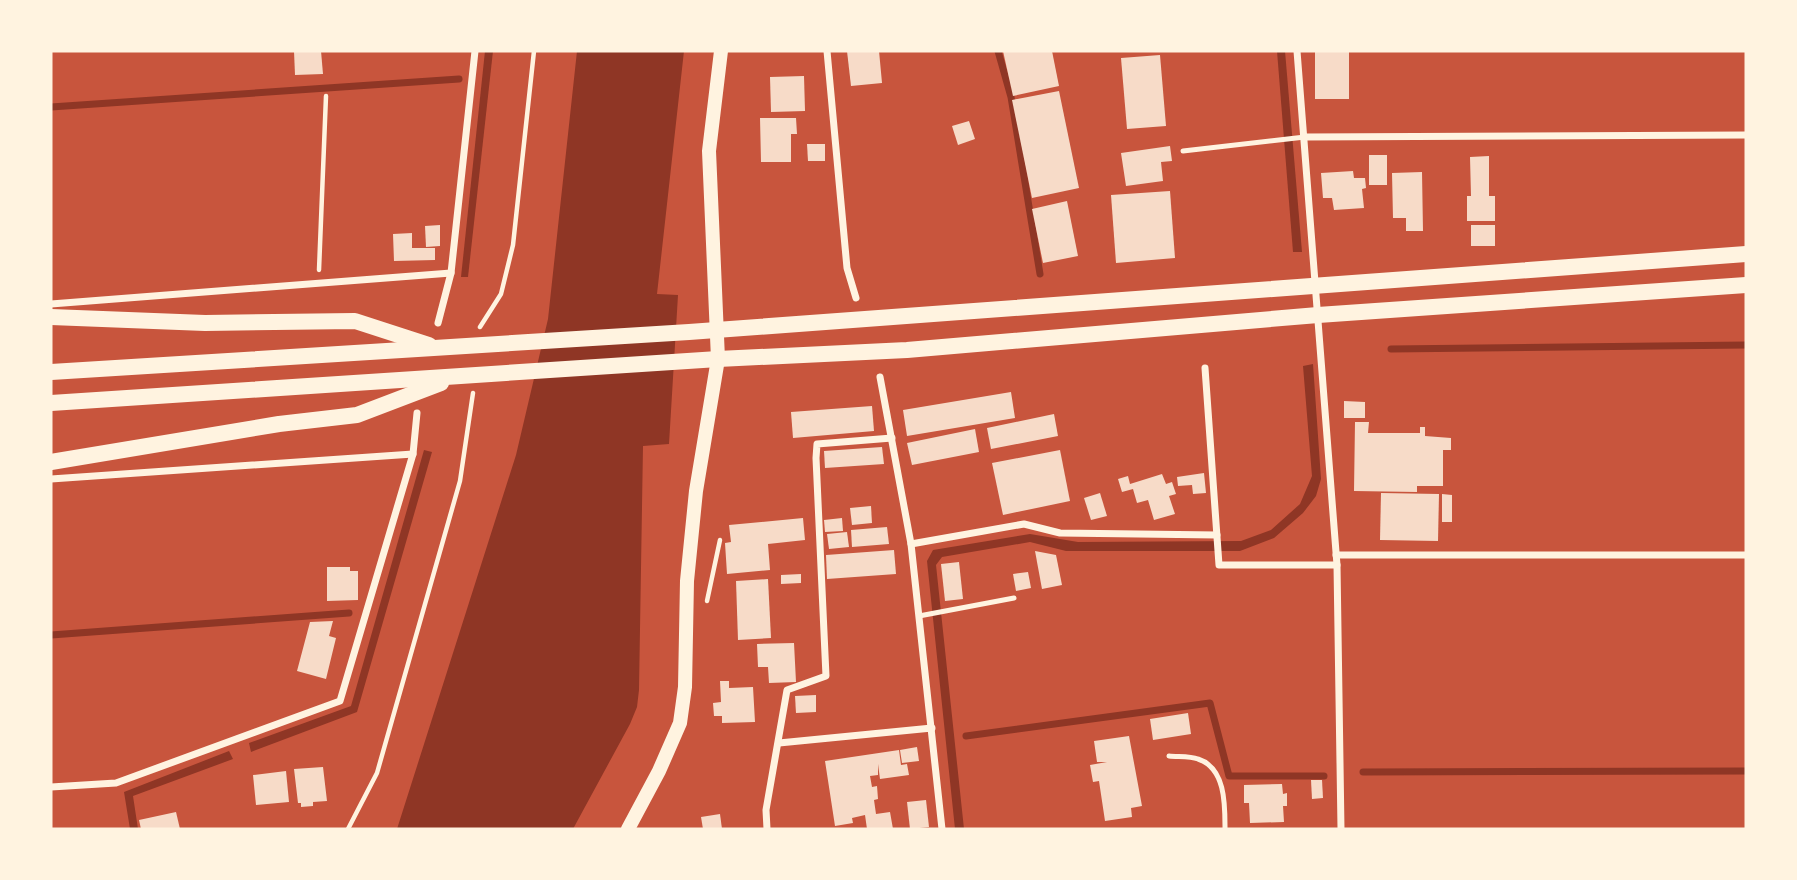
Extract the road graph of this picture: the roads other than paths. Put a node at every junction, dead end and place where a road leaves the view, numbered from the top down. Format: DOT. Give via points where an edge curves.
graph roads {
  1 [pos="475,51"];
  2 [pos="721,51"];
  3 [pos="827,51"];
  4 [pos="1297,51"];
  5 [pos="1746,135"];
  6 [pos="1300,137"];
  7 [pos="1183,151"];
  8 [pos="1746,254"];
  9 [pos="451,273"];
  10 [pos="1316,285"];
  11 [pos="1746,285"];
  12 [pos="856,298"];
  13 [pos="51,304"];
  14 [pos="1318,315"];
  15 [pos="51,317"];
  16 [pos="438,323"];
  17 [pos="718,330"];
  18 [pos="440,348"];
  19 [pos="718,359"];
  20 [pos="1205,368"];
  21 [pos="51,372"];
  22 [pos="456,377"];
  23 [pos="880,377"];
  24 [pos="51,403"];
  25 [pos="417,413"];
  26 [pos="892,438"];
  27 [pos="413,454"];
  28 [pos="51,462"];
  29 [pos="51,479"];
  30 [pos="1217,537"];
  31 [pos="911,544"];
  32 [pos="1336,555"];
  33 [pos="1746,555"];
  34 [pos="1337,565"];
  35 [pos="1014,598"];
  36 [pos="919,616"];
  37 [pos="932,727"];
  38 [pos="779,743"];
  39 [pos="1170,755"];
  40 [pos="51,787"];
  41 [pos="628,829"];
  42 [pos="766,829"];
  43 [pos="942,829"];
  44 [pos="1225,829"];
  45 [pos="1341,829"];
  1 -- 9 [label="street"];
  2 -- 17 [label="main road" via="709,151"];
  3 -- 12 [label="street" via="847,268"];
  4 -- 6 [label="street"];
  5 -- 6 [label="street"];
  6 -- 7 [label="lane"];
  6 -- 10 [label="street"];
  8 -- 10 [label="main road"];
  9 -- 13 [label="street"];
  9 -- 16 [label="street"];
  10 -- 14 [label="street"];
  10 -- 17 [label="main road"];
  11 -- 14 [label="main road"];
  14 -- 19 [label="main road" via="907,350"];
  14 -- 32 [label="street"];
  15 -- 18 [label="main road" via="205,323 355,321"];
  17 -- 18 [label="main road"];
  17 -- 19 [label="main road"];
  18 -- 21 [label="main road"];
  19 -- 22 [label="main road"];
  19 -- 41 [label="main road" via="696,491 680,723"];
  20 -- 30 [label="street"];
  22 -- 24 [label="main road"];
  22 -- 28 [label="main road" via="357,415"];
  23 -- 26 [label="street"];
  25 -- 27 [label="street"];
  26 -- 31 [label="street"];
  26 -- 38 [label="street" via="817,444 826,676 787,690"];
  27 -- 29 [label="street"];
  27 -- 40 [label="street" via="340,701 116,783"];
  30 -- 31 [label="street" via="1060,533 1024,524"];
  30 -- 34 [label="street" via="1219,565"];
  31 -- 36 [label="street"];
  32 -- 33 [label="street"];
  32 -- 34 [label="street"];
  34 -- 45 [label="street"];
  35 -- 36 [label="lane"];
  36 -- 37 [label="street"];
  37 -- 38 [label="street"];
  37 -- 43 [label="street"];
  38 -- 42 [label="street"];
  39 -- 44 [label="lane" via="1198,759 1210,766 1224,795"];
}
